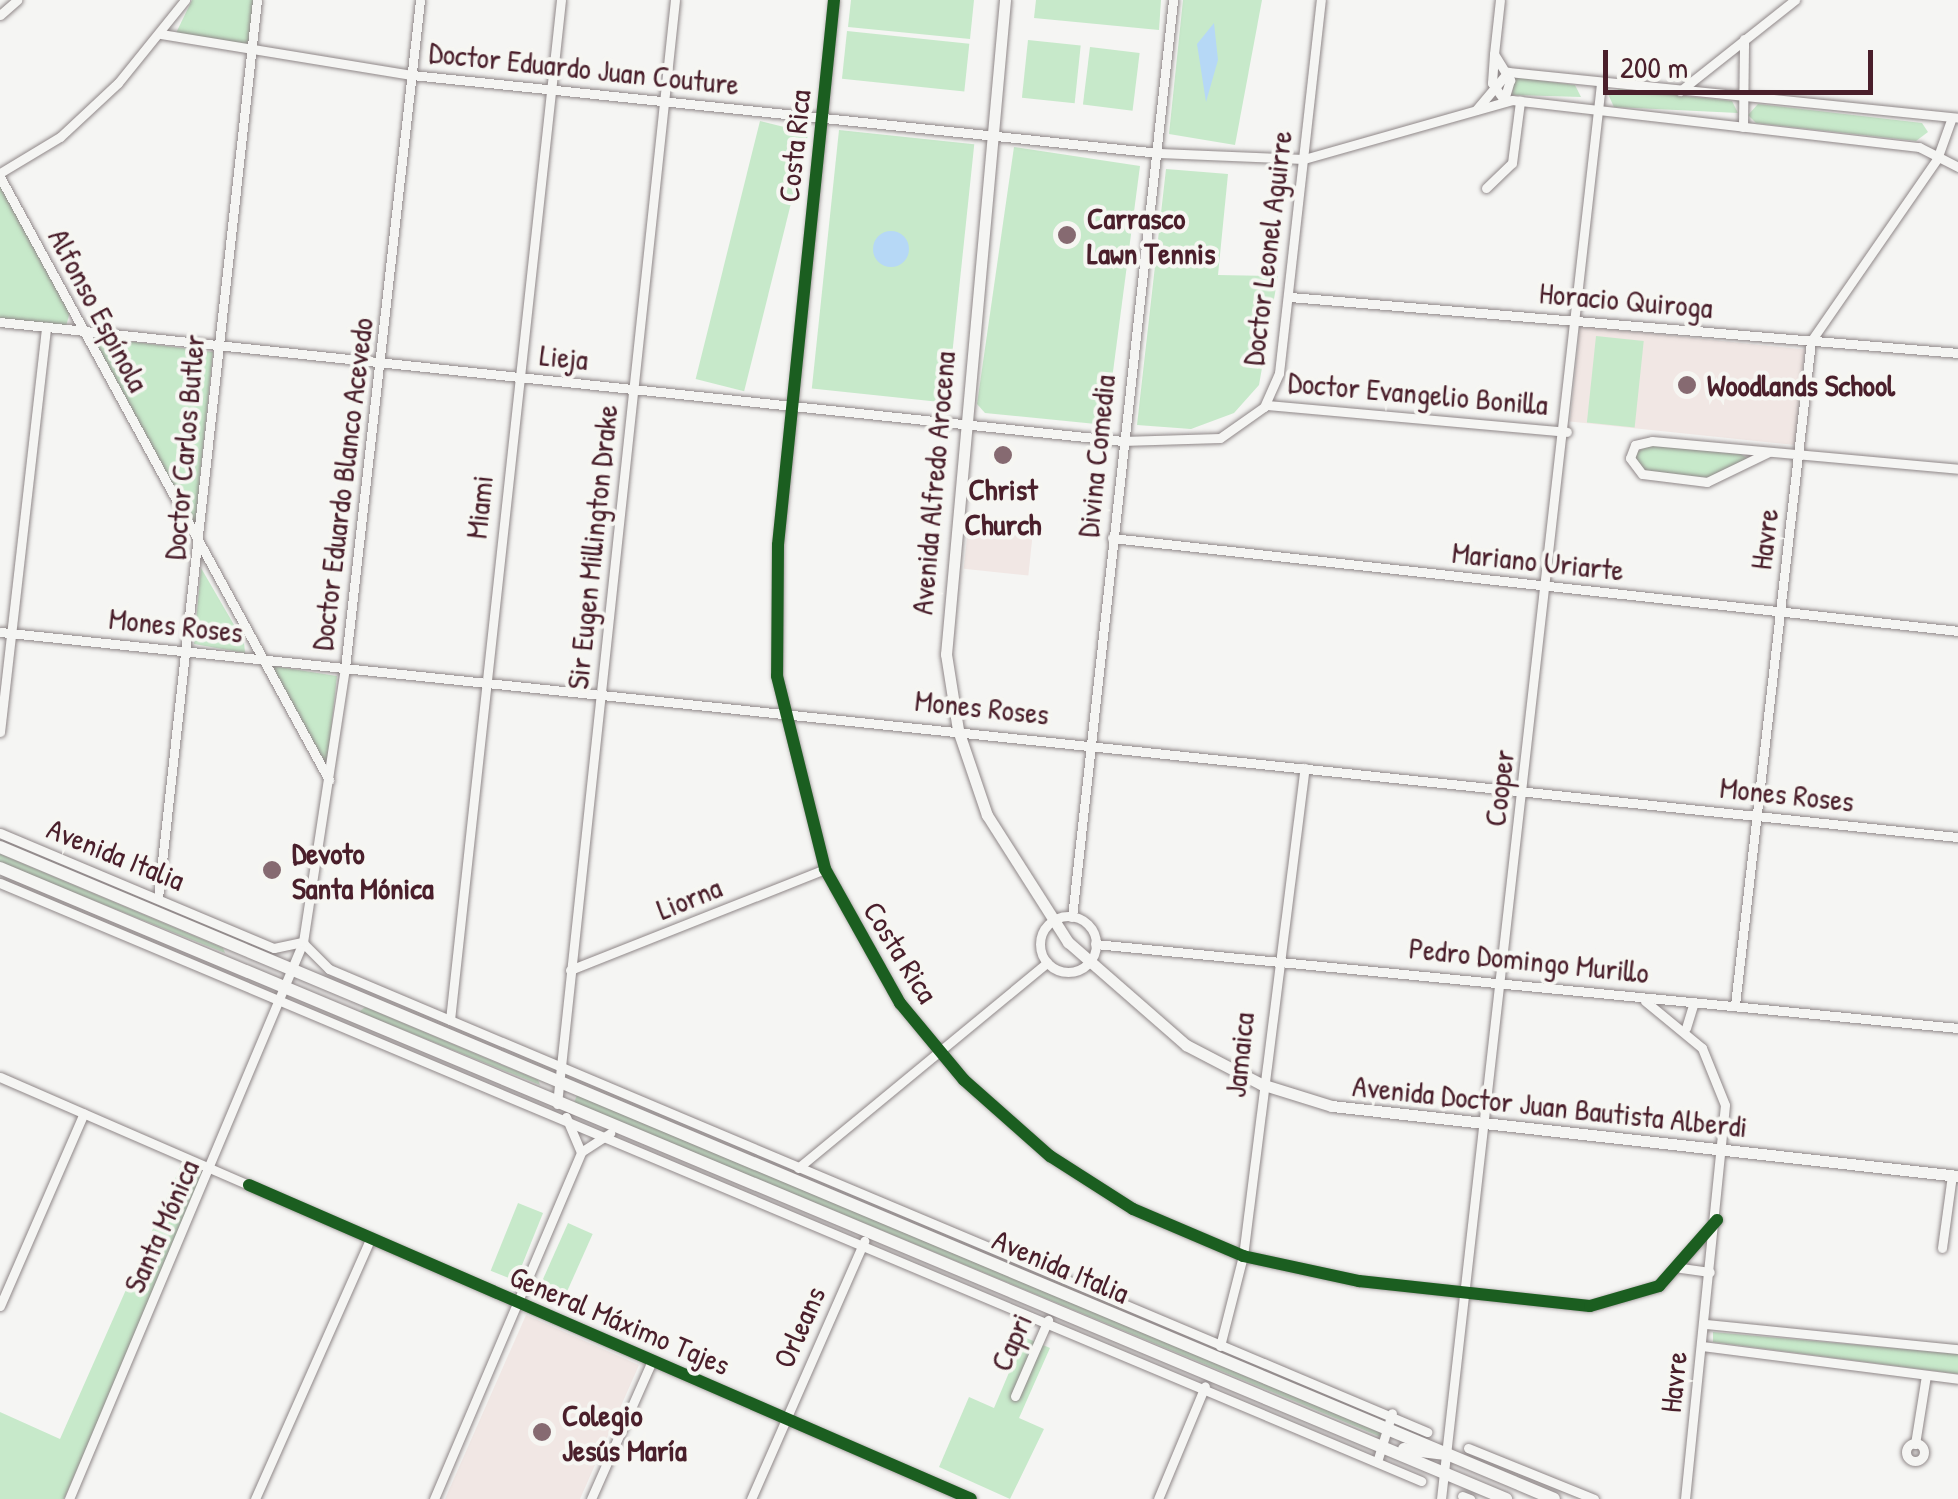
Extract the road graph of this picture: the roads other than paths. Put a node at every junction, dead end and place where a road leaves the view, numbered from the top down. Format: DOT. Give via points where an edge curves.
graph roads {
  1 [pos="16,0"];
  2 [pos="185,0"];
  3 [pos="257,0"];
  4 [pos="420,0"];
  5 [pos="560,0"];
  6 [pos="675,0"];
  7 [pos="834,0"];
  8 [pos="1005,0"];
  9 [pos="1173,0"];
  10 [pos="1321,0"];
  11 [pos="1500,0"];
  12 [pos="1795,0"];
  13 [pos="0,15"];
  14 [pos="161,34"];
  15 [pos="1744,39"];
  16 [pos="251,54"];
  17 [pos="1494,54"];
  18 [pos="1508,72"];
  19 [pos="412,75"];
  20 [pos="1492,83"];
  21 [pos="1601,83"];
  22 [pos="552,86"];
  23 [pos="1680,91"];
  24 [pos="1746,99"];
  25 [pos="666,100"];
  26 [pos="1504,100"];
  27 [pos="1520,101"];
  28 [pos="1476,110"];
  29 [pos="1598,110"];
  30 [pos="822,118"];
  31 [pos="1954,119"];
  32 [pos="1743,127"];
  33 [pos="992,136"];
  34 [pos="1159,153"];
  35 [pos="1304,159"];
  36 [pos="1937,159"];
  37 [pos="1958,166"];
  38 [pos="0,175"];
  39 [pos="1486,188"];
  40 [pos="1290,298"];
  41 [pos="1576,321"];
  42 [pos="0,322"];
  43 [pos="46,327"];
  44 [pos="81,331"];
  45 [pos="1812,341"];
  46 [pos="219,344"];
  47 [pos="1958,353"];
  48 [pos="382,362"];
  49 [pos="519,377"];
  50 [pos="634,389"];
  51 [pos="794,404"];
  52 [pos="1266,405"];
  53 [pos="962,423"];
  54 [pos="1567,432"];
  55 [pos="1122,441"];
  56 [pos="1769,452"];
  57 [pos="1800,454"];
  58 [pos="1958,469"];
  59 [pos="1112,538"];
  60 [pos="200,550"];
  61 [pos="1548,588"];
  62 [pos="1780,612"];
  63 [pos="1958,631"];
  64 [pos="0,632"];
  65 [pos="12,634"];
  66 [pos="188,651"];
  67 [pos="260,658"];
  68 [pos="345,668"];
  69 [pos="485,684"];
  70 [pos="601,694"];
  71 [pos="782,711"];
  72 [pos="958,730"];
  73 [pos="0,732"];
  74 [pos="1090,744"];
  75 [pos="1304,768"];
  76 [pos="330,780"];
  77 [pos="1524,790"];
  78 [pos="1758,816"];
  79 [pos="0,833"];
  80 [pos="1958,837"];
  81 [pos="0,847"];
  82 [pos="0,868"];
  83 [pos="825,868"];
  84 [pos="16,882"];
  85 [pos="0,883"];
  86 [pos="158,898"];
  87 [pos="1072,917"];
  88 [pos="1052,922"];
  89 [pos="209,928"];
  90 [pos="235,938"];
  91 [pos="303,942"];
  92 [pos="1068,942"];
  93 [pos="1095,944"];
  94 [pos="1274,959"];
  95 [pos="1047,962"];
  96 [pos="1087,964"];
  97 [pos="224,968"];
  98 [pos="570,970"];
  99 [pos="294,971"];
  100 [pos="1502,982"];
  101 [pos="288,988"];
  102 [pos="1633,996"];
  103 [pos="357,998"];
  104 [pos="1694,1002"];
  105 [pos="281,1005"];
  106 [pos="1735,1005"];
  107 [pos="351,1015"];
  108 [pos="450,1020"];
  109 [pos="1686,1028"];
  110 [pos="1958,1028"];
  111 [pos="938,1052"];
  112 [pos="560,1064"];
  113 [pos="0,1077"];
  114 [pos="555,1080"];
  115 [pos="1261,1084"];
  116 [pos="553,1098"];
  117 [pos="84,1112"];
  118 [pos="566,1118"];
  119 [pos="1484,1126"];
  120 [pos="626,1128"];
  121 [pos="607,1134"];
  122 [pos="719,1141"];
  123 [pos="580,1152"];
  124 [pos="1725,1152"];
  125 [pos="697,1166"];
  126 [pos="800,1166"];
  127 [pos="214,1169"];
  128 [pos="1955,1175"];
  129 [pos="788,1178"];
  130 [pos="1716,1220"];
  131 [pos="866,1237"];
  132 [pos="370,1240"];
  133 [pos="1942,1248"];
  134 [pos="1242,1256"];
  135 [pos="1680,1268"];
  136 [pos="1710,1272"];
  137 [pos="1465,1294"];
  138 [pos="519,1304"];
  139 [pos="0,1306"];
  140 [pos="1050,1315"];
  141 [pos="1706,1324"];
  142 [pos="1220,1346"];
  143 [pos="1702,1346"];
  144 [pos="1958,1349"];
  145 [pos="652,1361"];
  146 [pos="1926,1375"];
  147 [pos="1958,1380"];
  148 [pos="1207,1382"];
  149 [pos="1014,1396"];
  150 [pos="1392,1413"];
  151 [pos="786,1418"];
  152 [pos="1323,1422"];
  153 [pos="1387,1429"];
  154 [pos="1427,1432"];
  155 [pos="1349,1433"];
  156 [pos="1318,1437"];
  157 [pos="1915,1444"];
  158 [pos="1382,1447"];
  159 [pos="1344,1448"];
  160 [pos="1468,1448"];
  161 [pos="1446,1454"];
  162 [pos="1402,1456"];
  163 [pos="1378,1462"];
  164 [pos="1398,1471"];
  165 [pos="1509,1473"];
  166 [pos="1443,1474"];
  167 [pos="1422,1481"];
  168 [pos="1525,1491"];
  169 [pos="1501,1498"];
  170 [pos="68,1499"];
  171 [pos="255,1499"];
  172 [pos="434,1499"];
  173 [pos="591,1499"];
  174 [pos="751,1499"];
  175 [pos="970,1499"];
  176 [pos="1158,1499"];
  177 [pos="1441,1499"];
  178 [pos="1554,1499"];
  179 [pos="1594,1499"];
  180 [pos="1685,1499"];
  1 -- 13 [label="street"];
  2 -- 14 [label="street"];
  3 -- 16 [label="street, Doctor Carlos Butler"];
  4 -- 19 [label="street, Doctor Eduardo Blanco Acevedo"];
  5 -- 22 [label="street, Miami"];
  6 -- 25 [label="street, Sir Eugen Millington Drake"];
  7 -- 30 [label="street, Costa Rica"];
  8 -- 33 [label="street, Avenida Alfredo Arocena"];
  9 -- 34 [label="street, Divina Comedia"];
  10 -- 35 [label="street, Doctor Leonel Aguirre"];
  11 -- 17 [label="street"];
  12 -- 15 [label="street"];
  14 -- 16 [label="street, Doctor Eduardo Juan Couture"];
  14 -- 38 [label="street" via="60,137"];
  15 -- 23 [label="street"];
  15 -- 24 [label="street"];
  16 -- 19 [label="street, Doctor Eduardo Juan Couture"];
  16 -- 46 [label="street, Doctor Carlos Butler"];
  17 -- 18 [label="street"];
  17 -- 20 [label="street"];
  18 -- 20 [label="street"];
  18 -- 21 [label="street"];
  18 -- 26 [label="street"];
  19 -- 22 [label="street, Doctor Eduardo Juan Couture"];
  19 -- 48 [label="street, Doctor Eduardo Blanco Acevedo"];
  20 -- 26 [label="street"];
  20 -- 28 [label="street"];
  21 -- 23 [label="street"];
  21 -- 29 [label="street, Cooper"];
  22 -- 25 [label="street, Doctor Eduardo Juan Couture"];
  22 -- 49 [label="street, Miami"];
  23 -- 24 [label="street"];
  24 -- 31 [label="street"];
  24 -- 32 [label="street"];
  25 -- 30 [label="street, Doctor Eduardo Juan Couture"];
  25 -- 50 [label="street, Sir Eugen Millington Drake"];
  26 -- 27 [label="street"];
  26 -- 28 [label="street, Doctor Eduardo Juan Couture"];
  27 -- 29 [label="street"];
  27 -- 39 [label="street" via="1512,163"];
  28 -- 35 [label="street, Doctor Eduardo Juan Couture"];
  29 -- 32 [label="street"];
  29 -- 41 [label="street, Cooper"];
  30 -- 33 [label="street, Doctor Eduardo Juan Couture"];
  30 -- 51 [label="street, Costa Rica"];
  31 -- 36 [label="street, Havre"];
  32 -- 36 [label="street" via="1919,147"];
  33 -- 34 [label="street, Doctor Eduardo Juan Couture"];
  33 -- 53 [label="street, Avenida Alfredo Arocena"];
  34 -- 35 [label="street, Doctor Eduardo Juan Couture"];
  34 -- 55 [label="street, Divina Comedia"];
  35 -- 40 [label="street, Doctor Leonel Aguirre"];
  36 -- 37 [label="street"];
  36 -- 45 [label="street, Havre"];
  38 -- 44 [label="street, Alfonso Espínola"];
  40 -- 41 [label="street, Horacio Quiroga"];
  40 -- 52 [label="street, Doctor Leonel Aguirre"];
  41 -- 45 [label="street, Horacio Quiroga"];
  41 -- 54 [label="street, Cooper"];
  42 -- 43 [label="street, Lieja"];
  43 -- 44 [label="street, Lieja"];
  43 -- 65 [label="street"];
  44 -- 46 [label="street, Lieja"];
  44 -- 60 [label="street, Alfonso Espínola"];
  45 -- 47 [label="street, Horacio Quiroga"];
  45 -- 57 [label="street, Havre"];
  46 -- 48 [label="street, Lieja"];
  46 -- 60 [label="street, Doctor Carlos Butler"];
  48 -- 49 [label="street, Lieja"];
  48 -- 68 [label="street, Doctor Eduardo Blanco Acevedo"];
  49 -- 50 [label="street, Lieja"];
  49 -- 69 [label="street, Miami"];
  50 -- 51 [label="street, Lieja"];
  50 -- 70 [label="street, Sir Eugen Millington Drake"];
  51 -- 53 [label="street, Lieja"];
  51 -- 71 [label="street, Costa Rica" via="774,626"];
  52 -- 54 [label="street, Doctor Evangelio Bonilla"];
  52 -- 55 [label="street, Doctor Leonel Aguirre" via="1220,438"];
  53 -- 55 [label="street, Lieja"];
  53 -- 72 [label="street, Avenida Alfredo Arocena" via="945,608"];
  54 -- 61 [label="street, Cooper"];
  55 -- 59 [label="street, Divina Comedia"];
  56 -- 56 [label="street" via="1642,441 1630,458 1642,474 1707,482"];
  56 -- 57 [label="street"];
  57 -- 58 [label="street"];
  57 -- 62 [label="street, Havre"];
  59 -- 61 [label="street, Mariano Uriarte"];
  59 -- 74 [label="street, Divina Comedia"];
  60 -- 66 [label="street, Doctor Carlos Butler"];
  60 -- 67 [label="street, Alfonso Espínola"];
  61 -- 62 [label="street, Mariano Uriarte"];
  61 -- 77 [label="street, Cooper"];
  62 -- 63 [label="street, Mariano Uriarte"];
  62 -- 78 [label="street, Havre"];
  64 -- 65 [label="street, Mones Roses"];
  65 -- 66 [label="street, Mones Roses"];
  65 -- 73 [label="street"];
  66 -- 67 [label="street, Mones Roses"];
  66 -- 86 [label="street, Doctor Carlos Butler"];
  67 -- 68 [label="street, Mones Roses"];
  67 -- 76 [label="street, Alfonso Espínola"];
  68 -- 69 [label="street, Mones Roses"];
  68 -- 76 [label="street, Doctor Eduardo Blanco Acevedo"];
  69 -- 70 [label="street, Mones Roses"];
  69 -- 108 [label="street, Miami"];
  70 -- 71 [label="street, Mones Roses"];
  70 -- 98 [label="street, Sir Eugen Millington Drake"];
  71 -- 72 [label="street, Mones Roses"];
  71 -- 83 [label="street, Costa Rica"];
  72 -- 74 [label="street, Mones Roses"];
  72 -- 88 [label="street, Avenida Alfredo Arocena" via="998,838"];
  74 -- 75 [label="street, Mones Roses"];
  74 -- 87 [label="street, Divina Comedia"];
  75 -- 77 [label="street, Mones Roses"];
  75 -- 94 [label="street, Jamaica"];
  76 -- 91 [label="street, Doctor Eduardo Blanco Acevedo"];
  77 -- 78 [label="street, Mones Roses"];
  77 -- 100 [label="street, Cooper"];
  78 -- 80 [label="street, Mones Roses"];
  78 -- 106 [label="street, Havre"];
  79 -- 86 [label="street, Avenida Italia"];
  81 -- 89 [label="main road, Avenida Italia"];
  82 -- 84 [label="main road, Avenida Italia"];
  83 -- 98 [label="street, Liorna"];
  83 -- 111 [label="street, Costa Rica" via="882,975"];
  84 -- 85 [label="street, Avenida Italia"];
  84 -- 97 [label="main road, Avenida Italia"];
  86 -- 89 [label="street, Avenida Italia"];
  87 -- 88 [label="street"];
  87 -- 93 [label="street"];
  88 -- 92 [label="street, Avenida Alfredo Arocena"];
  88 -- 95 [label="street" via="1040,938"];
  89 -- 90 [label="main road, Avenida Italia"];
  90 -- 91 [label="street, Avenida Italia" via="280,949"];
  90 -- 97 [label="street"];
  90 -- 99 [label="main road, Avenida Italia"];
  91 -- 99 [label="street, Doctor Eduardo Blanco Acevedo"];
  91 -- 108 [label="street, Avenida Italia" via="329,970"];
  92 -- 96 [label="street, Avenida Doctor Juan Bautista Alberdi"];
  93 -- 94 [label="street, Pedro Domingo Murillo"];
  93 -- 96 [label="street"];
  94 -- 100 [label="street, Pedro Domingo Murillo"];
  94 -- 115 [label="street, Jamaica"];
  95 -- 96 [label="street" via="1067,972"];
  95 -- 111 [label="street"];
  96 -- 115 [label="street, Avenida Doctor Juan Bautista Alberdi" via="1156,1025"];
  97 -- 99 [label="main road"];
  97 -- 101 [label="main road, Avenida Italia"];
  97 -- 105 [label="street, Avenida Italia"];
  98 -- 112 [label="street, Sir Eugen Millington Drake"];
  99 -- 101 [label="street, Santa Mónica"];
  99 -- 103 [label="main road, Avenida Italia"];
  100 -- 102 [label="street, Pedro Domingo Murillo"];
  100 -- 119 [label="street, Cooper"];
  101 -- 103 [label="main road"];
  101 -- 105 [label="street, Santa Mónica"];
  101 -- 107 [label="main road, Avenida Italia"];
  102 -- 104 [label="street, Pedro Domingo Murillo"];
  102 -- 109 [label="street, Havre"];
  103 -- 107 [label="street"];
  103 -- 114 [label="main road, Avenida Italia"];
  104 -- 106 [label="street, Pedro Domingo Murillo"];
  104 -- 109 [label="street"];
  105 -- 118 [label="street, Avenida Italia"];
  105 -- 127 [label="street, Santa Mónica"];
  106 -- 110 [label="street, Pedro Domingo Murillo"];
  107 -- 116 [label="main road, Avenida Italia"];
  108 -- 112 [label="street, Avenida Italia"];
  109 -- 124 [label="street, Havre" via="1721,1088"];
  111 -- 126 [label="street"];
  111 -- 134 [label="street, Costa Rica" via="1050,1156 1133,1209"];
  112 -- 114 [label="street, Sir Eugen Millington Drake"];
  112 -- 122 [label="street, Avenida Italia"];
  113 -- 117 [label="street, General Máximo Tajes"];
  114 -- 116 [label="street, Sir Eugen Millington Drake"];
  114 -- 122 [label="main road, Avenida Italia"];
  115 -- 119 [label="street, Avenida Doctor Juan Bautista Alberdi" via="1358,1111"];
  115 -- 134 [label="street, Jamaica"];
  116 -- 118 [label="street"];
  116 -- 120 [label="main road, Avenida Italia"];
  117 -- 127 [label="street, General Máximo Tajes"];
  117 -- 139 [label="street"];
  118 -- 121 [label="street, Avenida Italia"];
  118 -- 123 [label="street"];
  119 -- 124 [label="street, Avenida Doctor Juan Bautista Alberdi"];
  119 -- 137 [label="street, Cooper"];
  120 -- 121 [label="street"];
  120 -- 125 [label="main road, Avenida Italia"];
  121 -- 123 [label="street"];
  121 -- 125 [label="street, Avenida Italia"];
  122 -- 126 [label="street, Avenida Italia"];
  122 -- 129 [label="main road, Avenida Italia"];
  123 -- 138 [label="street"];
  124 -- 128 [label="street, Avenida Doctor Juan Bautista Alberdi"];
  124 -- 130 [label="street, Havre"];
  125 -- 131 [label="main road, Avenida Italia"];
  126 -- 129 [label="street"];
  126 -- 142 [label="street, Avenida Italia"];
  127 -- 132 [label="street, General Máximo Tajes"];
  127 -- 170 [label="street, Santa Mónica"];
  128 -- 133 [label="street"];
  129 -- 153 [label="main road, Avenida Italia"];
  130 -- 135 [label="street, Costa Rica"];
  130 -- 136 [label="street, Havre"];
  131 -- 140 [label="main road, Avenida Italia"];
  131 -- 151 [label="street, Orleans"];
  132 -- 138 [label="street, General Máximo Tajes"];
  132 -- 171 [label="street"];
  134 -- 137 [label="street, Costa Rica"];
  134 -- 142 [label="street, Jamaica"];
  135 -- 136 [label="street"];
  135 -- 137 [label="street, Costa Rica" via="1614,1304"];
  136 -- 141 [label="street, Havre"];
  137 -- 161 [label="street, Cooper"];
  138 -- 145 [label="street, General Máximo Tajes"];
  138 -- 172 [label="street"];
  140 -- 148 [label="main road, Avenida Italia"];
  140 -- 149 [label="street, Capri"];
  141 -- 143 [label="street, Havre"];
  141 -- 144 [label="street"];
  142 -- 150 [label="street, Avenida Italia"];
  143 -- 146 [label="street"];
  143 -- 180 [label="street, Havre"];
  145 -- 151 [label="street, General Máximo Tajes"];
  145 -- 173 [label="street"];
  146 -- 147 [label="street"];
  146 -- 157 [label="street"];
  148 -- 152 [label="main road, Avenida Italia"];
  148 -- 156 [label="street, Avenida Italia"];
  148 -- 176 [label="street"];
  150 -- 153 [label="street"];
  150 -- 154 [label="street, Avenida Italia"];
  151 -- 174 [label="street, Orleans"];
  151 -- 175 [label="street, General Máximo Tajes"];
  152 -- 155 [label="main road, Avenida Italia"];
  152 -- 156 [label="street"];
  153 -- 158 [label="street"];
  153 -- 161 [label="main road, Avenida Italia"];
  155 -- 158 [label="main road, Avenida Italia"];
  155 -- 159 [label="street"];
  156 -- 159 [label="street, Avenida Italia"];
  158 -- 161 [label="main road"];
  158 -- 162 [label="main road, Avenida Italia"];
  158 -- 163 [label="street"];
  159 -- 163 [label="street, Avenida Italia"];
  160 -- 165 [label="street, Avenida Italia"];
  161 -- 165 [label="main road, Avenida Italia"];
  161 -- 166 [label="street, Cooper"];
  162 -- 164 [label="street"];
  162 -- 166 [label="main road, Avenida Italia"];
  163 -- 164 [label="street, Avenida Italia"];
  164 -- 167 [label="street, Avenida Italia"];
  165 -- 168 [label="main road, Avenida Italia"];
  165 -- 179 [label="street, Avenida Italia"];
  166 -- 168 [label="main road" via="1452,1466"];
  166 -- 169 [label="main road, Avenida Italia"];
  166 -- 177 [label="street, Cooper"];
  168 -- 178 [label="main road, Avenida Italia"];
}
